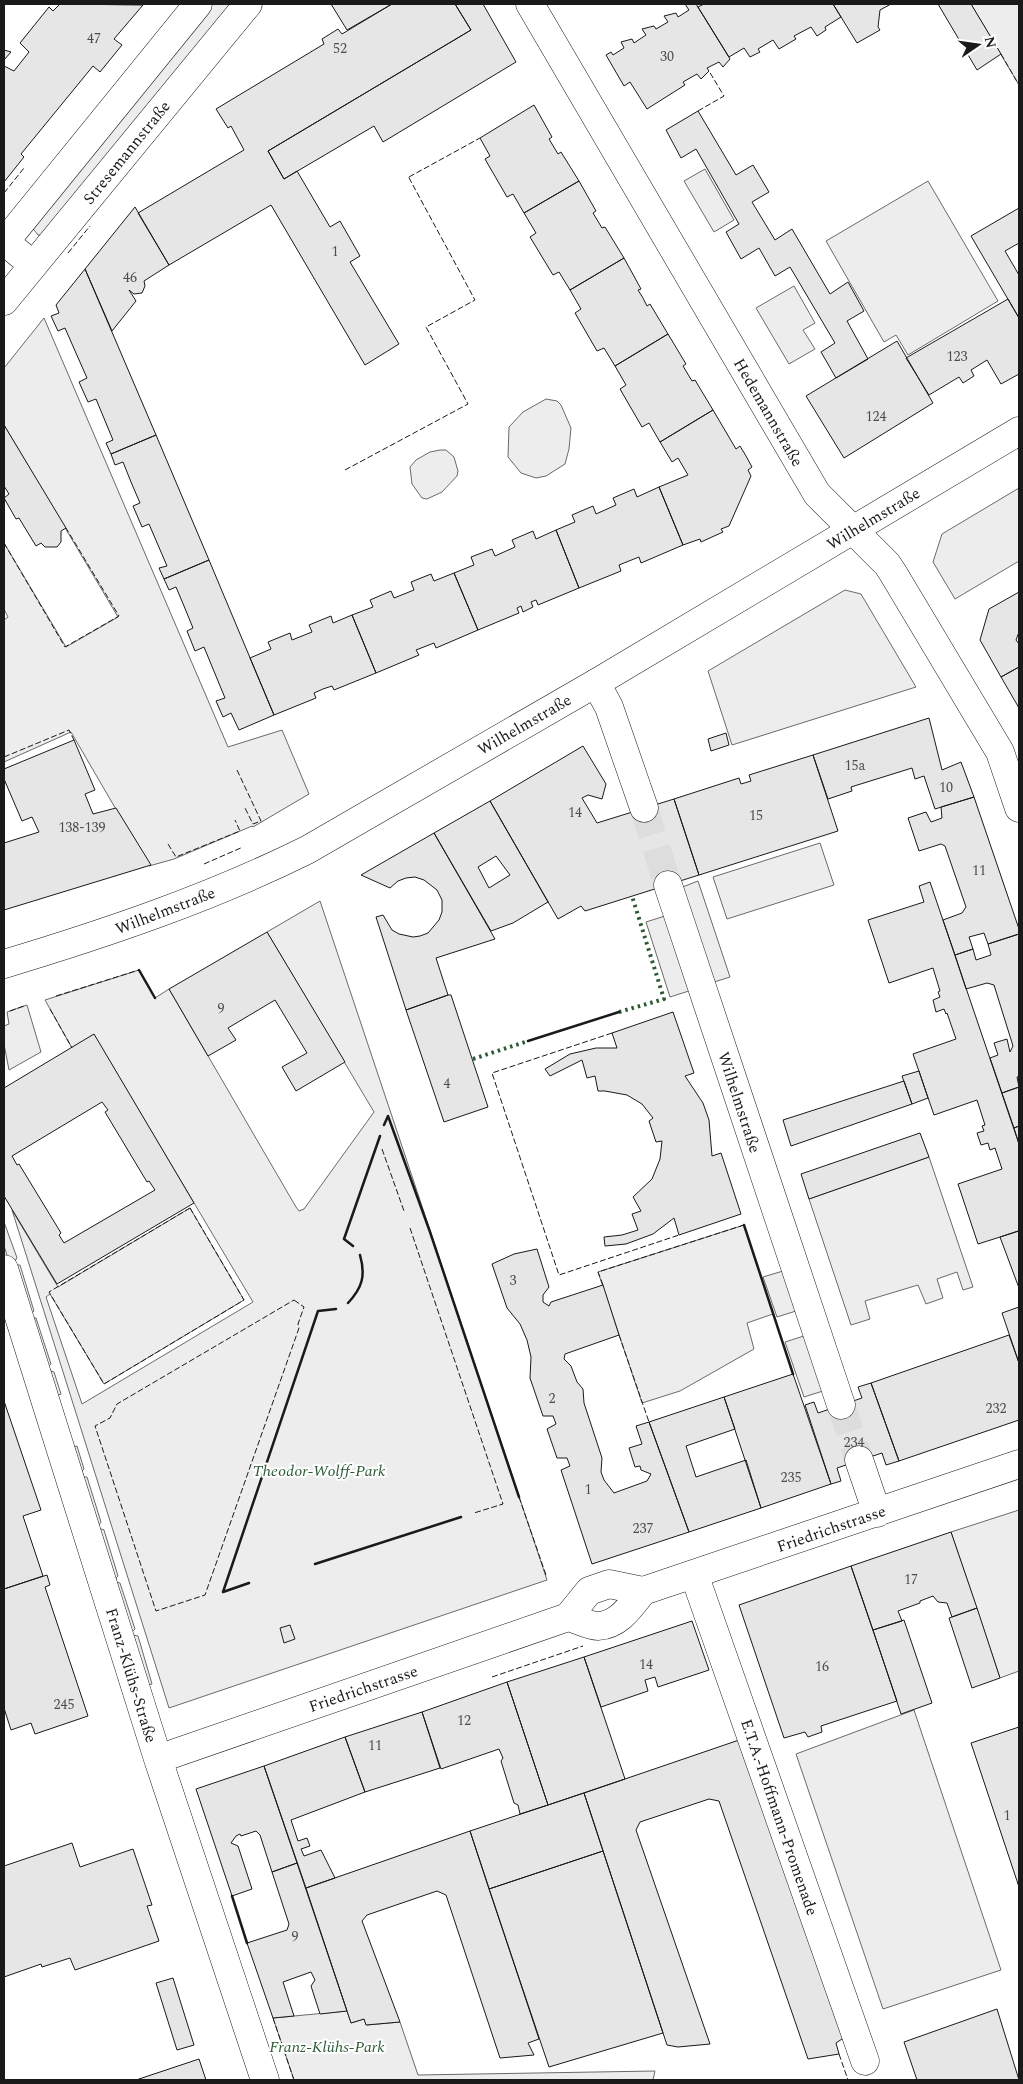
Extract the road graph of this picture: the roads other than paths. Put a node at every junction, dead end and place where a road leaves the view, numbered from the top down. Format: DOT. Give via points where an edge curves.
graph roads {
  1 [pos="198,4"];
  2 [pos="248,4"];
  3 [pos="530,4"];
  4 [pos="4,242"];
  5 [pos="33,265"];
  6 [pos="4,301"];
  7 [pos="1019,431"];
  8 [pos="852,530"];
  9 [pos="596,683"];
  10 [pos="644,808"];
  11 [pos="1019,808"];
  12 [pos="668,885"];
  13 [pos="4,964"];
  14 [pos="4,1269"];
  15 [pos="841,1405"];
  16 [pos="859,1460"];
  17 [pos="1019,1464"];
  18 [pos="877,1512"];
  19 [pos="694,1574"];
  20 [pos="643,1591"];
  21 [pos="568,1616"];
  22 [pos="158,1759"];
  23 [pos="865,2061"];
  24 [pos="265,2080"];
  1 -- 4 [label="street"];
  2 -- 5 [label="street, Stresemannstraße"];
  3 -- 8 [label="street, Hedemannstraße" via="817,494"];
  4 -- 5 [label="street"];
  5 -- 6 [label="street, Stresemannstraße"];
  7 -- 8 [label="street, Wilhelmstraße"];
  8 -- 9 [label="street, Wilhelmstraße"];
  8 -- 11 [label="street, Hedemannstraße" via="887,564 969,699 1000,752"];
  9 -- 10 [label="street" via="609,707"];
  9 -- 13 [label="street, Wilhelmstraße" via="329,838 264,871 126,925"];
  12 -- 15 [label="street, Wilhelmstraße"];
  14 -- 22 [label="street, Franz-Klühs-Straße"];
  16 -- 18 [label="street"];
  17 -- 18 [label="street, Friedrichstrasse"];
  18 -- 19 [label="street, Friedrichstrasse"];
  19 -- 20 [label="street, Friedrichstrasse"];
  19 -- 23 [label="street, E.T.A.-Hoffmann-Promenade"];
  20 -- 21 [label="street" via="609,1584 589,1591"];
  20 -- 21 [label="street" via="620,1618 598,1626"];
  21 -- 22 [label="street, Friedrichstrasse"];
  22 -- 24 [label="street, Franz-Klühs-Straße"];
}
